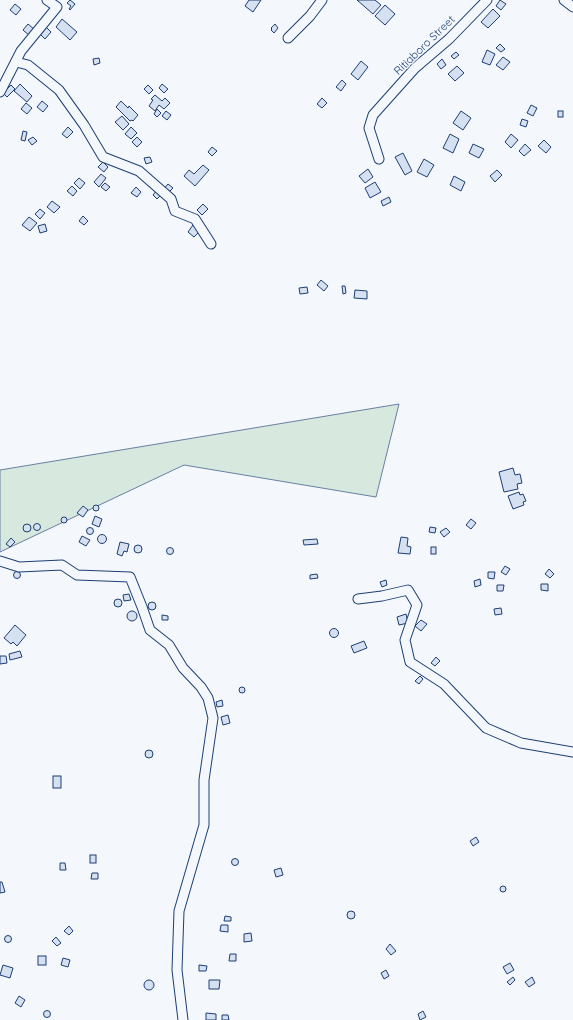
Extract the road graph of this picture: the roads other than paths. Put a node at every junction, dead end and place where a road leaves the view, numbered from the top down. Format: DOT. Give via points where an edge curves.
graph roads {
  1 [pos="47,0"];
  2 [pos="322,0"];
  3 [pos="487,0"];
  4 [pos="564,0"];
  5 [pos="573,7"];
  6 [pos="288,38"];
  7 [pos="16,62"];
  8 [pos="0,92"];
  9 [pos="379,159"];
  10 [pos="211,244"];
  11 [pos="0,561"];
  12 [pos="358,599"];
  13 [pos="573,752"];
  14 [pos="183,1020"];
  1 -- 7 [label="street" via="57,7 21,51"];
  2 -- 6 [label="street"];
  3 -- 9 [label="street, Ritiaboro Street" via="449,39 415,68 373,115 369,128"];
  4 -- 5 [label="street"];
  7 -- 8 [label="street"];
  7 -- 10 [label="street" via="28,65 59,90 103,157 139,171 171,199 175,211 195,219"];
  11 -- 14 [label="street" via="19,567 62,565 77,575 130,578 150,630 169,645 183,668 201,686 208,698 213,718 204,780 204,825 179,911 177,970"];
  12 -- 13 [label="street" via="408,590 417,605 406,640 410,662 444,684 486,728 521,743"];
}
